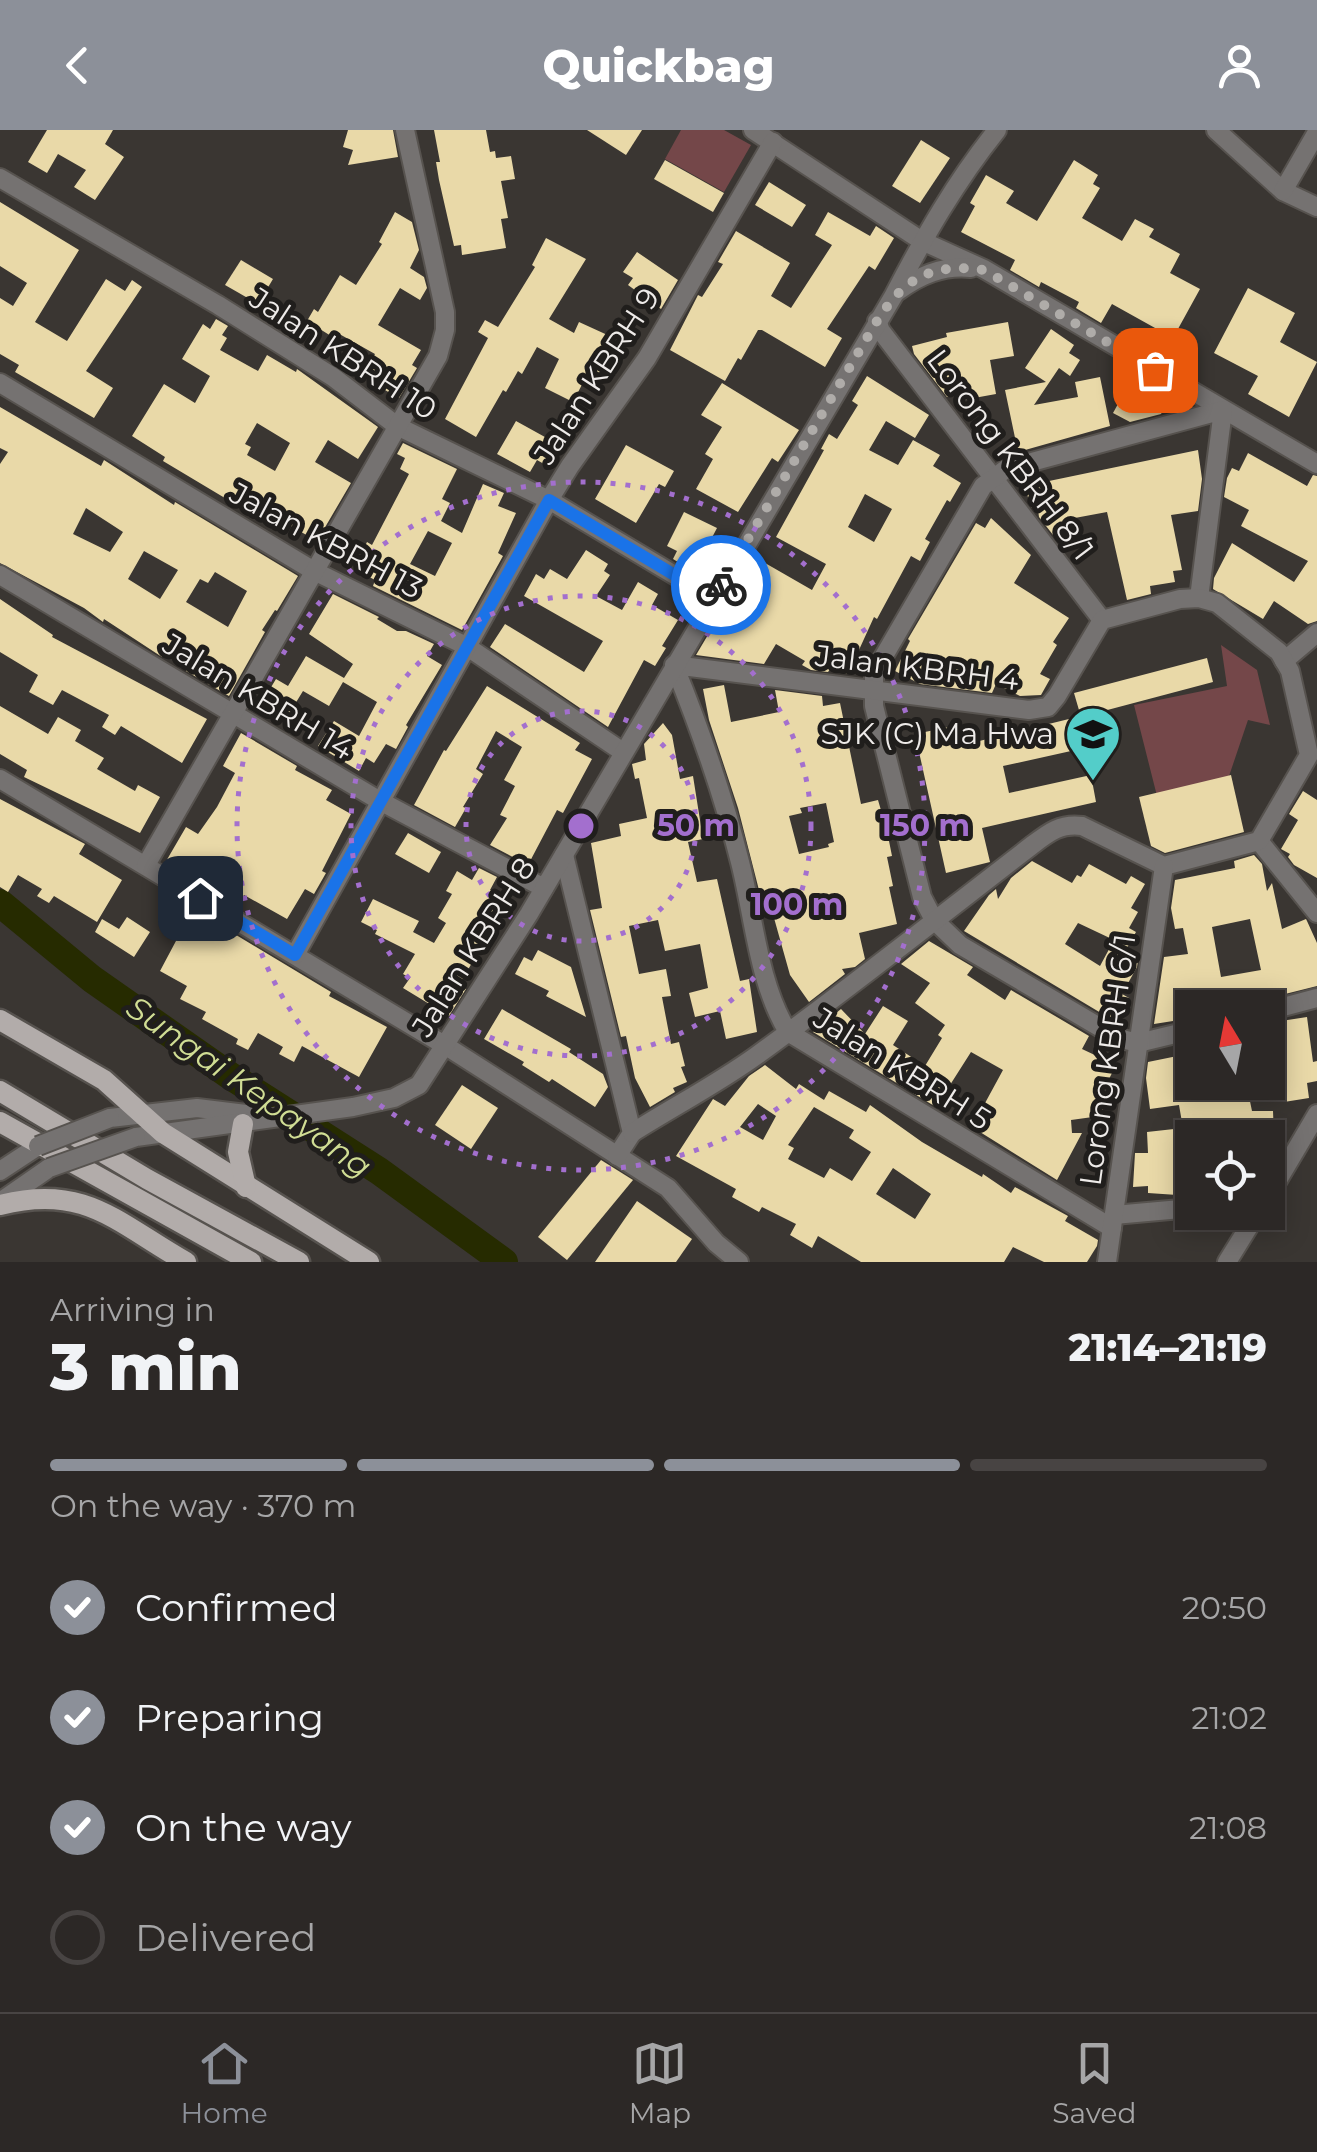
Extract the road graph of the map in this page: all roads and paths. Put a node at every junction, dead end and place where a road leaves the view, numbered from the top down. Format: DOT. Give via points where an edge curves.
graph roads {
  1 [pos="405,130"];
  2 [pos="753,130"];
  3 [pos="997,130"];
  4 [pos="1216,130"];
  5 [pos="1317,132"];
  6 [pos="772,142"];
  7 [pos="0,178"];
  8 [pos="1282,191"];
  9 [pos="1317,207"];
  10 [pos="922,241"];
  11 [pos="984,270"];
  12 [pos="894,295"];
  13 [pos="877,321"];
  14 [pos="0,384"];
  15 [pos="1223,410"];
  16 [pos="397,426"];
  17 [pos="1317,464"];
  18 [pos="992,480"];
  19 [pos="549,500"];
  20 [pos="314,570"];
  21 [pos="0,575"];
  22 [pos="713,598"];
  23 [pos="1199,598"];
  24 [pos="1102,620"];
  25 [pos="1317,633"];
  26 [pos="466,646"];
  27 [pos="1284,661"];
  28 [pos="674,665"];
  29 [pos="874,690"];
  30 [pos="232,715"];
  31 [pos="624,752"];
  32 [pos="1313,755"];
  33 [pos="0,780"];
  34 [pos="380,801"];
  35 [pos="1258,841"];
  36 [pos="564,854"];
  37 [pos="146,865"];
  38 [pos="1164,866"];
  39 [pos="544,888"];
  40 [pos="1317,914"];
  41 [pos="934,920"];
  42 [pos="295,955"];
  43 [pos="1317,998"];
  44 [pos="1285,1006"];
  45 [pos="0,1020"];
  46 [pos="788,1032"];
  47 [pos="1175,1034"];
  48 [pos="1138,1043"];
  49 [pos="446,1046"];
  50 [pos="0,1091"];
  51 [pos="140,1114"];
  52 [pos="1317,1114"];
  53 [pos="274,1117"];
  54 [pos="0,1122"];
  55 [pos="243,1124"];
  56 [pos="632,1133"];
  57 [pos="163,1134"];
  58 [pos="617,1156"];
  59 [pos="1285,1168"];
  60 [pos="0,1171"];
  61 [pos="246,1187"];
  62 [pos="0,1204"];
  63 [pos="1175,1211"];
  64 [pos="1113,1221"];
  65 [pos="1247,1230"];
  66 [pos="186,1262"];
  67 [pos="251,1262"];
  68 [pos="299,1262"];
  69 [pos="369,1262"];
  70 [pos="738,1262"];
  71 [pos="1107,1262"];
  72 [pos="1227,1262"];
  1 -- 16 [label="street" via="446,312 438,356"];
  2 -- 6 [label="street"];
  3 -- 10 [label="street, Jalan KBRH 8"];
  4 -- 8 [label="street"];
  5 -- 8 [label="street"];
  6 -- 10 [label="street"];
  6 -- 19 [label="street, Jalan KBRH 9" via="646,358"];
  7 -- 16 [label="street, Jalan KBRH 10" via="218,305"];
  8 -- 9 [label="street"];
  10 -- 11 [label="street"];
  10 -- 12 [label="street, Jalan KBRH 8"];
  11 -- 12 [label="street" via="936,270"];
  11 -- 15 [label="street"];
  12 -- 13 [label="street, Jalan KBRH 8"];
  13 -- 18 [label="street, Lorong KBRH 8/1"];
  13 -- 22 [label="street, Jalan KBRH 8"];
  14 -- 20 [label="street, Jalan KBRH 13"];
  15 -- 17 [label="street"];
  15 -- 18 [label="street" via="1006,469"];
  15 -- 23 [label="street"];
  16 -- 19 [label="street, Jalan KBRH 10"];
  16 -- 20 [label="street"];
  18 -- 24 [label="street, Lorong KBRH 8/1"];
  18 -- 29 [label="street" via="874,673"];
  19 -- 22 [label="street, Jalan KBRH 10"];
  19 -- 26 [label="street, Jalan KBRH 9"];
  20 -- 26 [label="street, Jalan KBRH 13"];
  20 -- 30 [label="street"];
  21 -- 30 [label="street, Jalan KBRH 14"];
  22 -- 28 [label="street, Jalan KBRH 8"];
  23 -- 24 [label="street"];
  23 -- 27 [label="street" via="1217,603"];
  24 -- 29 [label="street, Jalan KBRH 4" via="1048,707"];
  25 -- 27 [label="street"];
  26 -- 31 [label="street, Jalan KBRH 13"];
  26 -- 34 [label="street, Jalan KBRH 9"];
  27 -- 32 [label="street"];
  28 -- 29 [label="street, Jalan KBRH 4"];
  28 -- 31 [label="street, Jalan KBRH 8"];
  28 -- 46 [label="street, Jalan KBRH 5" via="718,780 768,980"];
  29 -- 41 [label="street" via="922,897"];
  30 -- 34 [label="street, Jalan KBRH 14"];
  30 -- 37 [label="street"];
  31 -- 36 [label="street, Jalan KBRH 8"];
  32 -- 35 [label="street"];
  33 -- 37 [label="street"];
  34 -- 39 [label="street, Jalan KBRH 14"];
  34 -- 42 [label="street, Jalan KBRH 9"];
  35 -- 38 [label="street"];
  35 -- 40 [label="street"];
  36 -- 39 [label="street, Jalan KBRH 8"];
  36 -- 56 [label="street"];
  37 -- 42 [label="street"];
  38 -- 41 [label="street" via="1067,824"];
  38 -- 48 [label="street, Lorong KBRH 6/1"];
  39 -- 49 [label="street, Jalan KBRH 8"];
  41 -- 46 [label="street"];
  41 -- 48 [label="street" via="960,946 1118,1038"];
  42 -- 49 [label="street"];
  43 -- 44 [label="street"];
  45 -- 51 [label="main road" via="104,1080"];
  46 -- 56 [label="street"];
  46 -- 64 [label="street, Jalan KBRH 5"];
  47 -- 48 [label="street"];
  48 -- 64 [label="street, Lorong KBRH 6/1"];
  49 -- 53 [label="street, Jalan KBRH 8" via="408,1093 353,1108"];
  49 -- 58 [label="street"];
  50 -- 68 [label="main road"];
  51 -- 53 [label="street" via="196,1108"];
  51 -- 57 [label="main road"];
  51 -- 60 [label="street, bridge" via="110,1118 38,1146"];
  52 -- 59 [label="street"];
  53 -- 55 [label="street"];
  54 -- 67 [label="main road"];
  55 -- 57 [label="street"];
  55 -- 61 [label="main road" via="238,1152"];
  56 -- 58 [label="street"];
  57 -- 61 [label="main road"];
  57 -- 62 [label="street, bridge" via="49,1168"];
  58 -- 70 [label="street" via="668,1188"];
  61 -- 69 [label="main road"];
  62 -- 66 [label="main road" via="60,1196 92,1206"];
  63 -- 64 [label="street"];
  64 -- 71 [label="street, Lorong KBRH 6/1"];
  65 -- 72 [label="street"];
}
